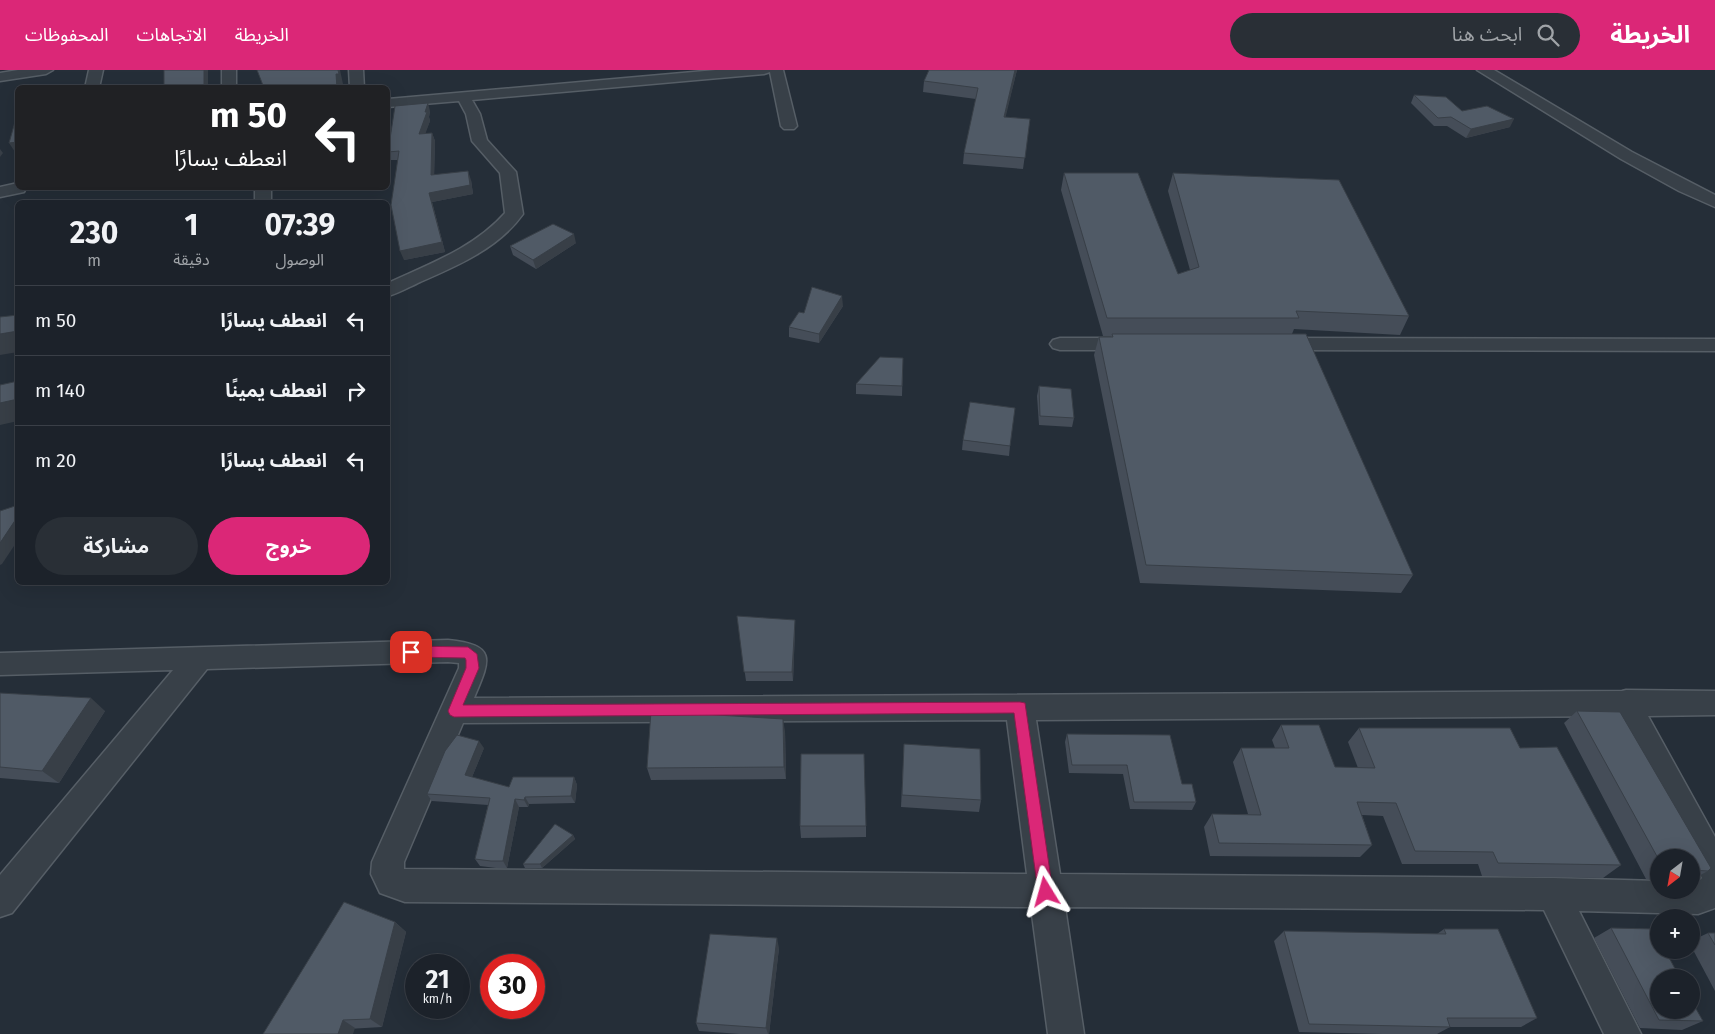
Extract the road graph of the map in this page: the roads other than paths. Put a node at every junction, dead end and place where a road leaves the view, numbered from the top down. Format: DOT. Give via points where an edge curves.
graph roads {
  1 [pos="46,70"];
  2 [pos="96,70"];
  3 [pos="229,70"];
  4 [pos="356,70"];
  5 [pos="764,70"];
  6 [pos="776,70"];
  7 [pos="1484,70"];
  8 [pos="0,77"];
  9 [pos="93,85"];
  10 [pos="229,85"];
  11 [pos="357,85"];
  12 [pos="463,96"];
  13 [pos="390,103"];
  14 [pos="789,126"];
  15 [pos="15,189"];
  16 [pos="0,192"];
  17 [pos="1715,202"];
  18 [pos="390,289"];
  19 [pos="1060,344"];
  20 [pos="1152,344"];
  21 [pos="1256,344"];
  22 [pos="1715,345"];
  23 [pos="200,658"];
  24 [pos="0,664"];
  25 [pos="1626,702"];
  26 [pos="1715,703"];
  27 [pos="1020,707"];
  28 [pos="454,711"];
  29 [pos="1715,869"];
  30 [pos="1715,888"];
  31 [pos="1046,892"];
  32 [pos="1553,894"];
  33 [pos="0,901"];
  34 [pos="1066,1034"];
  35 [pos="1623,1034"];
  1 -- 8 [label="street"];
  2 -- 9 [label="street"];
  3 -- 10 [label="street"];
  4 -- 11 [label="street"];
  5 -- 12 [label="street"];
  6 -- 14 [label="street"];
  7 -- 17 [label="street" via="1687,189"];
  12 -- 13 [label="street"];
  12 -- 18 [label="street" via="473,114 480,141 508,172 514,214 500,230 478,245"];
  15 -- 16 [label="street"];
  19 -- 20 [label="street"];
  21 -- 22 [label="street"];
  23 -- 24 [label="street"];
  23 -- 28 [label="street" via="468,652 473,658 473,668"];
  23 -- 33 [label="street"];
  25 -- 26 [label="street"];
  25 -- 27 [label="street"];
  25 -- 29 [label="street"];
  27 -- 28 [label="street"];
  27 -- 31 [label="street"];
  28 -- 31 [label="street" via="388,862 387,874 392,882 405,886"];
  30 -- 32 [label="street" via="1698,898"];
  31 -- 32 [label="street"];
  31 -- 34 [label="street"];
  32 -- 35 [label="street"];
}
